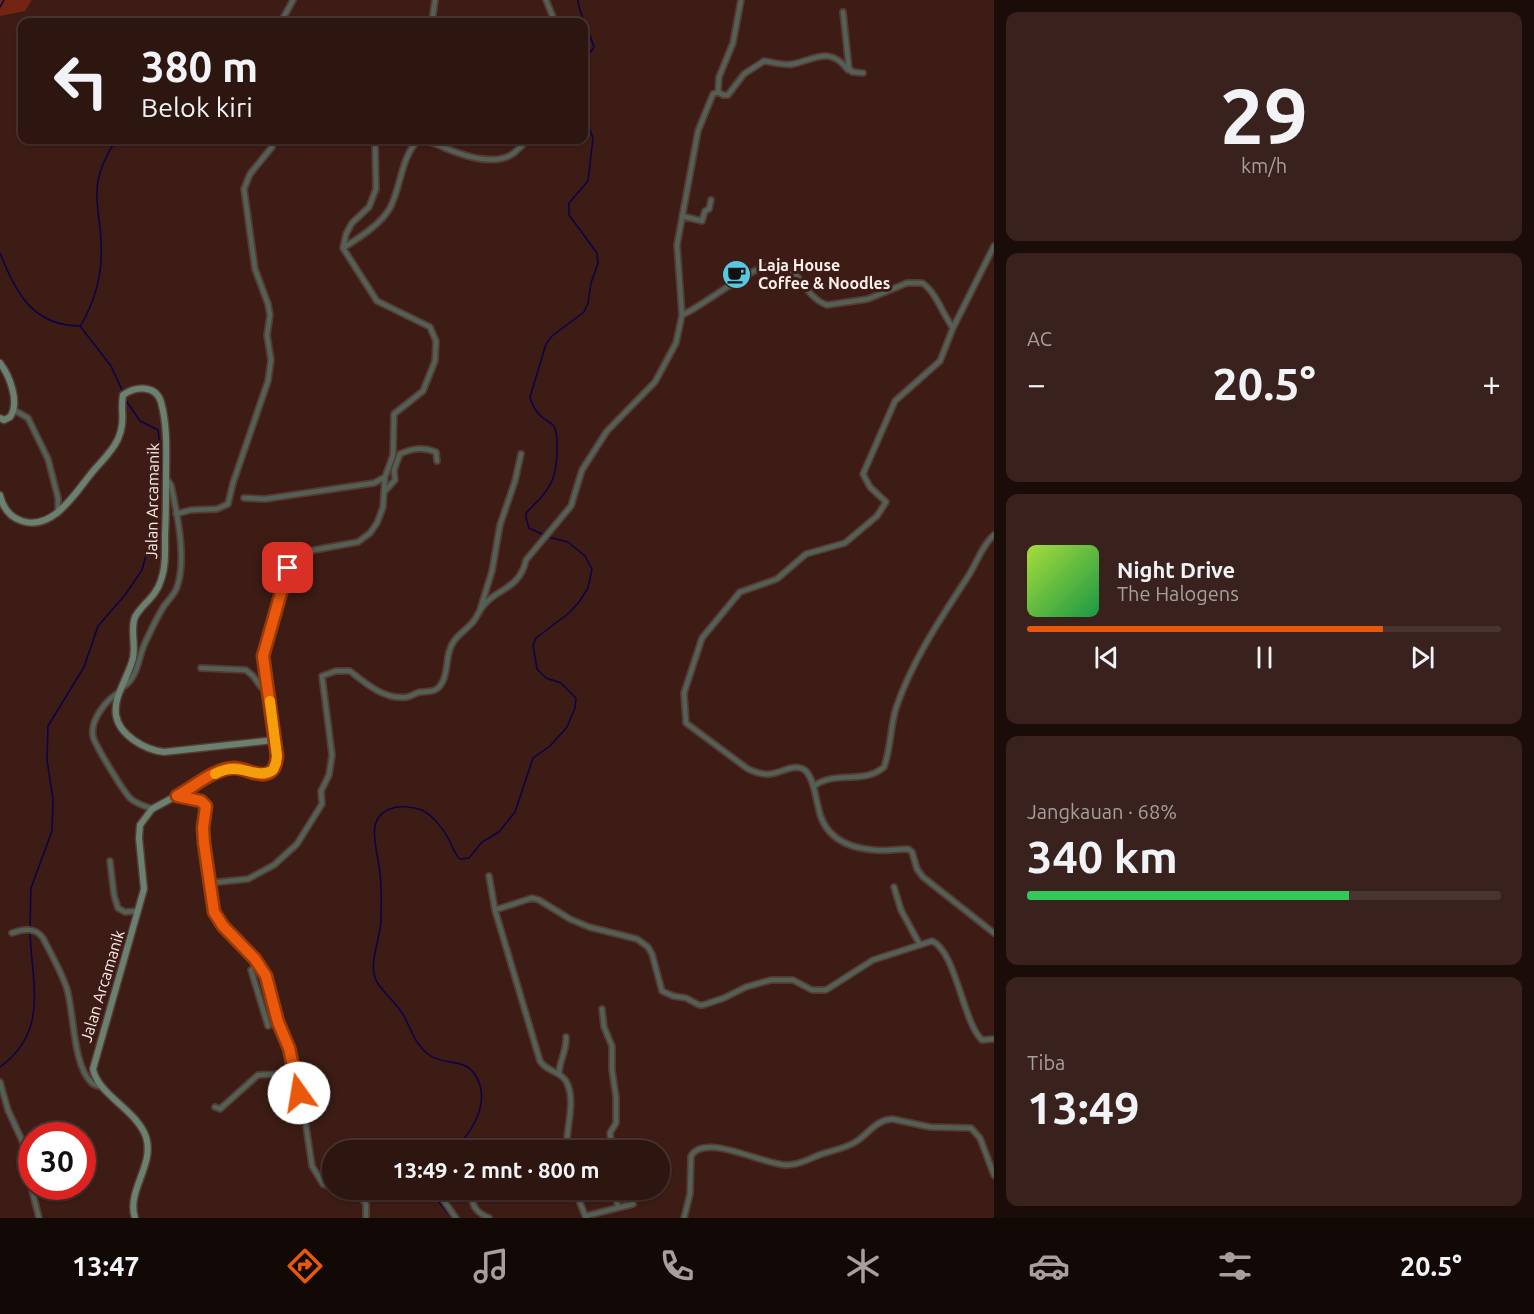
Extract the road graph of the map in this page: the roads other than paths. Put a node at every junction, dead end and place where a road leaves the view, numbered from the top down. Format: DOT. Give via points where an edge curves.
graph roads {
  1 [pos="293,0"];
  2 [pos="435,0"];
  3 [pos="546,0"];
  4 [pos="741,0"];
  5 [pos="843,12"];
  6 [pos="283,18"];
  7 [pos="433,18"];
  8 [pos="553,18"];
  9 [pos="851,70"];
  10 [pos="863,73"];
  11 [pos="718,92"];
  12 [pos="272,144"];
  13 [pos="375,144"];
  14 [pos="416,144"];
  15 [pos="436,144"];
  16 [pos="523,144"];
  17 [pos="711,200"];
  18 [pos="682,216"];
  19 [pos="994,246"];
  20 [pos="343,248"];
  21 [pos="682,315"];
  22 [pos="953,328"];
  23 [pos="0,363"];
  24 [pos="14,410"];
  25 [pos="0,418"];
  26 [pos="521,454"];
  27 [pos="437,461"];
  28 [pos="385,477"];
  29 [pos="166,478"];
  30 [pos="384,492"];
  31 [pos="0,495"];
  32 [pos="244,498"];
  33 [pos="58,513"];
  34 [pos="176,514"];
  35 [pos="994,535"];
  36 [pos="480,612"];
  37 [pos="201,668"];
  38 [pos="267,688"];
  39 [pos="122,689"];
  40 [pos="274,740"];
  41 [pos="814,786"];
  42 [pos="177,796"];
  43 [pos="152,809"];
  44 [pos="110,861"];
  45 [pos="489,876"];
  46 [pos="209,883"];
  47 [pos="894,887"];
  48 [pos="495,910"];
  49 [pos="138,911"];
  50 [pos="12,933"];
  51 [pos="994,933"];
  52 [pos="920,945"];
  53 [pos="260,965"];
  54 [pos="602,1009"];
  55 [pos="268,1026"];
  56 [pos="566,1037"];
  57 [pos="994,1039"];
  58 [pos="559,1074"];
  59 [pos="295,1077"];
  60 [pos="0,1082"];
  61 [pos="104,1087"];
  62 [pos="215,1107"];
  63 [pos="566,1140"];
  64 [pos="611,1140"];
  65 [pos="994,1175"];
  66 [pos="322,1182"];
  67 [pos="363,1200"];
  68 [pos="443,1200"];
  69 [pos="471,1200"];
  70 [pos="579,1200"];
  71 [pos="616,1200"];
  72 [pos="633,1204"];
  73 [pos="618,1207"];
  74 [pos="586,1217"];
  75 [pos="39,1218"];
  76 [pos="135,1218"];
  77 [pos="366,1218"];
  78 [pos="456,1218"];
  79 [pos="489,1218"];
  80 [pos="684,1218"];
  1 -- 6 [label="street"];
  2 -- 7 [label="street"];
  3 -- 8 [label="street"];
  4 -- 11 [label="street"];
  5 -- 9 [label="street"];
  9 -- 10 [label="street"];
  9 -- 11 [label="street" via="830,56 790,64 764,60 744,74 728,94"];
  11 -- 18 [label="street" via="713,94 698,131"];
  12 -- 34 [label="street" via="244,189 255,269 270,315 268,381 228,504"];
  13 -- 20 [label="street" via="376,189 369,207 352,223"];
  14 -- 20 [label="street" via="408,155 389,211"];
  15 -- 16 [label="street" via="492,160 507,157"];
  17 -- 18 [label="street" via="702,221"];
  18 -- 21 [label="street" via="677,245"];
  19 -- 22 [label="street"];
  20 -- 28 [label="street" via="377,301 430,327 436,341 435,361 423,391 394,414 393,455"];
  21 -- 22 [label="street" via="746,276 778,264 789,268 812,296 827,305 868,299 907,284 922,283 931,290"];
  21 -- 36 [label="street" via="676,343 661,373 607,431 582,470 572,506 526,560 512,585"];
  22 -- 41 [label="street" via="940,361 895,401 863,474 886,502 877,516 845,543 807,554 777,579 740,592 702,638 684,693 686,723 748,769 770,774 800,767"];
  23 -- 24 [label="street" via="15,400"];
  24 -- 25 [label="street" via="7,419"];
  24 -- 33 [label="street" via="28,418 48,459"];
  26 -- 36 [label="street"];
  27 -- 30 [label="street" via="436,452 424,448 400,454 395,480"];
  28 -- 30 [label="street"];
  28 -- 32 [label="street" via="374,483 265,499"];
  29 -- 33 [label="street, Jalan Arcamanik" via="166,435 160,399 150,389 132,390 122,397 122,431 111,452"];
  29 -- 34 [label="street"];
  29 -- 39 [label="street, Jalan Arcamanik" via="163,574 154,595 134,621 134,653"];
  30 -- 38 [label="street" via="383,507 370,533 358,542 301,555 288,568 263,656"];
  31 -- 33 [label="street" via="6,510 20,521 40,522"];
  34 -- 39 [label="street" via="181,550 177,588 145,643 132,679"];
  35 -- 41 [label="street" via="987,540 980,558 919,656 896,708 884,767 872,775 834,777"];
  36 -- 46 [label="street" via="454,641 447,671 435,691 397,697 368,686 350,671 322,676 332,755 330,772 321,791 322,804 297,844 264,872 238,881"];
  37 -- 38 [label="street" via="248,670 261,687"];
  38 -- 40 [label="street"];
  39 -- 40 [label="street, Jalan Arcamanik" via="116,711 118,722 137,742 157,751"];
  39 -- 43 [label="street" via="101,710 93,737 125,793"];
  40 -- 42 [label="street" via="273,770 261,774 236,768 224,770"];
  41 -- 51 [label="street" via="826,830 840,840 867,848 908,849 923,877"];
  42 -- 43 [label="street"];
  42 -- 46 [label="street" via="201,801 206,806 203,828"];
  43 -- 49 [label="street, Jalan Arcamanik" via="139,831 144,880"];
  44 -- 49 [label="street" via="118,908"];
  45 -- 48 [label="street"];
  46 -- 53 [label="street" via="218,920"];
  47 -- 52 [label="street"];
  48 -- 52 [label="street" via="532,898 570,920 637,939 652,954 662,992 699,1005 771,980 794,980 812,990 826,990 873,960"];
  48 -- 58 [label="street" via="540,1061 546,1069"];
  49 -- 61 [label="street, Jalan Arcamanik" via="93,1062 95,1077"];
  50 -- 61 [label="street" via="32,930 43,938 67,990 82,1065 90,1082"];
  52 -- 57 [label="street" via="932,941 940,947 975,1031 982,1040"];
  53 -- 55 [label="street" via="251,970"];
  53 -- 59 [label="street" via="269,983"];
  54 -- 64 [label="street" via="612,1046 616,1097 616,1123"];
  56 -- 58 [label="street"];
  58 -- 63 [label="street" via="567,1082 570,1104"];
  59 -- 62 [label="street" via="258,1075 220,1109"];
  59 -- 66 [label="street" via="312,1166"];
  60 -- 75 [label="street" via="25,1147"];
  61 -- 76 [label="street, Jalan Arcamanik" via="137,1122 147,1139 146,1162 133,1207"];
  65 -- 80 [label="street" via="980,1138 971,1128 885,1119 849,1146 800,1164 770,1163 716,1146 700,1147 691,1156 690,1194"];
  67 -- 77 [label="street"];
  68 -- 78 [label="street"];
  69 -- 79 [label="street"];
  70 -- 74 [label="street"];
  71 -- 73 [label="street"];
  72 -- 73 [label="street"];
  73 -- 74 [label="street"];
}
